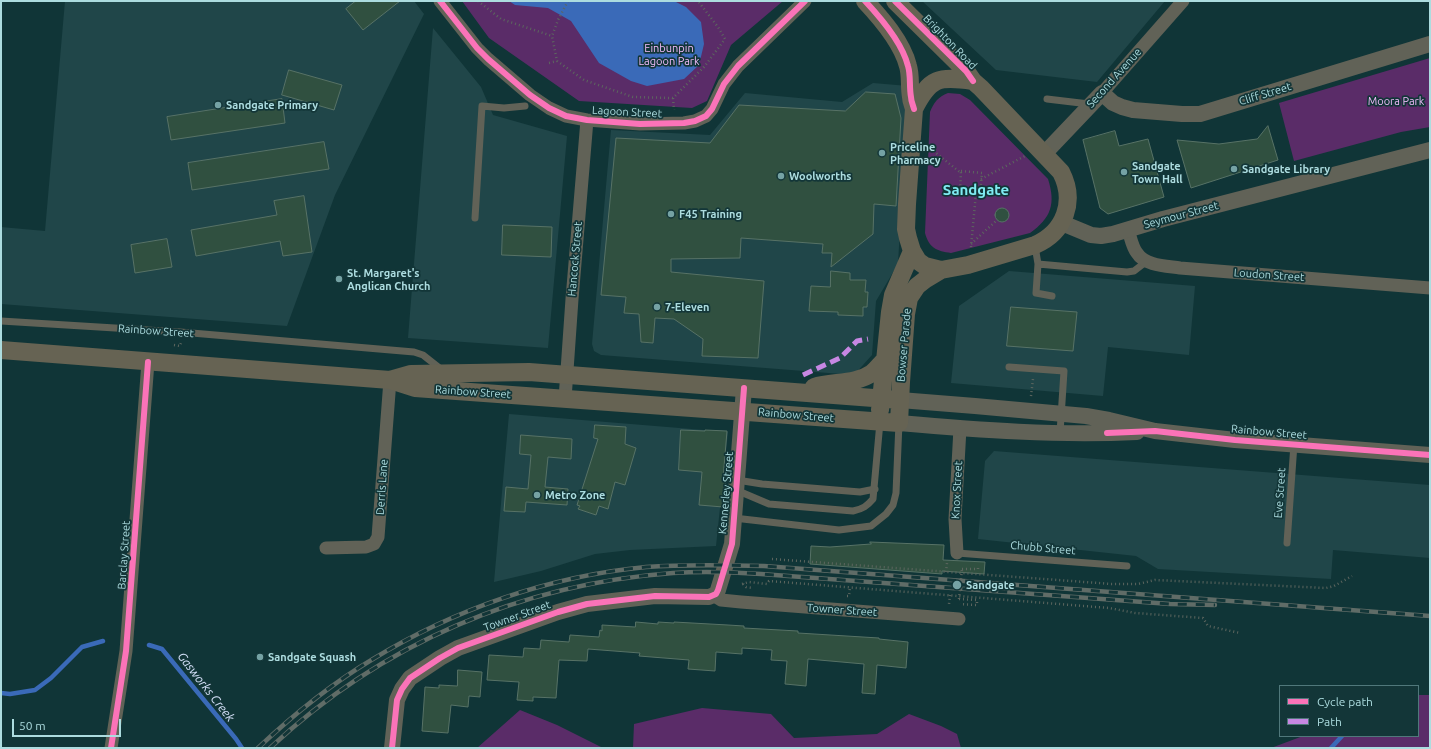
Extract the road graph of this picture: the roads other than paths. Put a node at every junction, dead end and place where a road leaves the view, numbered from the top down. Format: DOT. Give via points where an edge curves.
graph roads {
  1 [pos="440,1"];
  2 [pos="805,1"];
  3 [pos="865,1"];
  4 [pos="894,1"];
  5 [pos="1183,1"];
  6 [pos="1430,44"];
  7 [pos="973,81"];
  8 [pos="1097,98"];
  9 [pos="1046,99"];
  10 [pos="524,106"];
  11 [pos="914,109"];
  12 [pos="587,120"];
  13 [pos="1430,150"];
  14 [pos="1036,154"];
  15 [pos="475,218"];
  16 [pos="1062,223"];
  17 [pos="1128,230"];
  18 [pos="1035,245"];
  19 [pos="912,251"];
  20 [pos="1147,261"];
  21 [pos="1038,264"];
  22 [pos="941,270"];
  23 [pos="1430,288"];
  24 [pos="1052,296"];
  25 [pos="1,321"];
  26 [pos="1,350"];
  27 [pos="886,359"];
  28 [pos="148,362"];
  29 [pos="1009,367"];
  30 [pos="447,374"];
  31 [pos="566,374"];
  32 [pos="390,380"];
  33 [pos="744,388"];
  34 [pos="796,393"];
  35 [pos="565,399"];
  36 [pos="881,399"];
  37 [pos="900,400"];
  38 [pos="742,411"];
  39 [pos="1061,413"];
  40 [pos="880,421"];
  41 [pos="899,423"];
  42 [pos="960,428"];
  43 [pos="1155,431"];
  44 [pos="1060,433"];
  45 [pos="1294,444"];
  46 [pos="1430,455"];
  47 [pos="737,485"];
  48 [pos="875,489"];
  49 [pos="734,518"];
  50 [pos="1287,543"];
  51 [pos="326,548"];
  52 [pos="954,558"];
  53 [pos="1127,566"];
  54 [pos="713,596"];
  55 [pos="959,619"];
  56 [pos="111,748"];
  57 [pos="392,748"];
  1 -- 12 [label="street, Lagoon Street" via="477,48 530,95 566,116"];
  2 -- 12 [label="street, Lagoon Street" via="738,66 724,84 706,116 695,121 673,124"];
  3 -- 11 [label="main road" via="892,33 904,53 911,80 910,97"];
  4 -- 7 [label="main road, Brighton Road" via="966,71"];
  5 -- 8 [label="street, Second Avenue"];
  6 -- 8 [label="street, Cliff Street" via="1200,114 1133,110"];
  7 -- 11 [label="main road, Brighton Road" via="949,78 935,82 925,90"];
  7 -- 14 [label="main road, Brighton Road"];
  8 -- 9 [label="lane"];
  8 -- 14 [label="street, Second Avenue"];
  10 -- 15 [label="lane" via="482,106"];
  11 -- 19 [label="main road" via="906,229"];
  12 -- 31 [label="street, Hancock Street"];
  13 -- 17 [label="street, Seymour Street"];
  14 -- 16 [label="main road, Brighton Road" via="1061,172 1067,188 1066,212"];
  16 -- 17 [label="street, Seymour Street" via="1091,235 1101,236"];
  16 -- 18 [label="main road" via="1054,233"];
  17 -- 20 [label="street" via="1137,253"];
  18 -- 21 [label="lane"];
  18 -- 22 [label="main road" via="968,265"];
  19 -- 22 [label="main road" via="918,261 925,266"];
  19 -- 27 [label="main road, Bowser Parade" via="893,295"];
  20 -- 21 [label="lane" via="1134,271 1127,272"];
  20 -- 23 [label="street, Loudon Street" via="1180,268"];
  21 -- 24 [label="lane" via="1036,293"];
  22 -- 37 [label="main road, Bowser Parade" via="926,278 909,298"];
  25 -- 30 [label="lane, Rainbow Street" via="180,332 414,352 423,355"];
  26 -- 28 [label="main road, Rainbow Street"];
  27 -- 34 [label="main road" via="874,372 865,377 854,381 822,384"];
  27 -- 36 [label="main road, Bowser Parade"];
  28 -- 32 [label="main road, Rainbow Street"];
  28 -- 56 [label="street, Barclay Street" via="126,651"];
  29 -- 39 [label="lane" via="1064,371"];
  30 -- 31 [label="main road, Rainbow Street"];
  30 -- 32 [label="main road, Rainbow Street" via="411,374"];
  31 -- 33 [label="main road, Rainbow Street"];
  31 -- 35 [label="street, Hancock Street"];
  32 -- 35 [label="main road, Rainbow Street" via="415,388"];
  32 -- 51 [label="street, Derrls Lane" via="378,537 374,544 366,547"];
  33 -- 34 [label="main road, Rainbow Street"];
  33 -- 38 [label="street, Kennerley Street"];
  34 -- 36 [label="main road, Rainbow Street"];
  35 -- 38 [label="main road, Rainbow Street"];
  36 -- 37 [label="main road, Rainbow Street"];
  36 -- 40 [label="main road, Bowser Parade"];
  37 -- 39 [label="street, Rainbow Street"];
  37 -- 41 [label="main road, Bowser Parade"];
  38 -- 40 [label="main road, Rainbow Street"];
  38 -- 47 [label="street, Kennerley Street"];
  39 -- 43 [label="street, Rainbow Street" via="1109,420"];
  39 -- 44 [label="lane"];
  40 -- 41 [label="main road, Rainbow Street"];
  40 -- 48 [label="lane"];
  41 -- 42 [label="street, Rainbow Street"];
  41 -- 49 [label="lane" via="896,493 893,505 871,526 839,530"];
  42 -- 44 [label="street, Rainbow Street"];
  42 -- 52 [label="street, Knox Street"];
  43 -- 44 [label="street, Rainbow Street"];
  43 -- 45 [label="street, Rainbow Street"];
  45 -- 46 [label="street, Rainbow Street"];
  45 -- 50 [label="lane, Eve Street"];
  47 -- 48 [label="lane" via="762,484 860,492"];
  47 -- 48 [label="lane" via="769,504 853,511 868,505 873,499"];
  47 -- 49 [label="street, Kennerley Street"];
  49 -- 54 [label="street, Kennerley Street" via="729,556 718,590"];
  52 -- 53 [label="lane, Chubb Street"];
  54 -- 55 [label="street, Towner Street" via="721,600 741,602"];
  54 -- 57 [label="street, Towner Street" via="655,596 587,604 458,648 410,678 402,689 397,700"];
}
